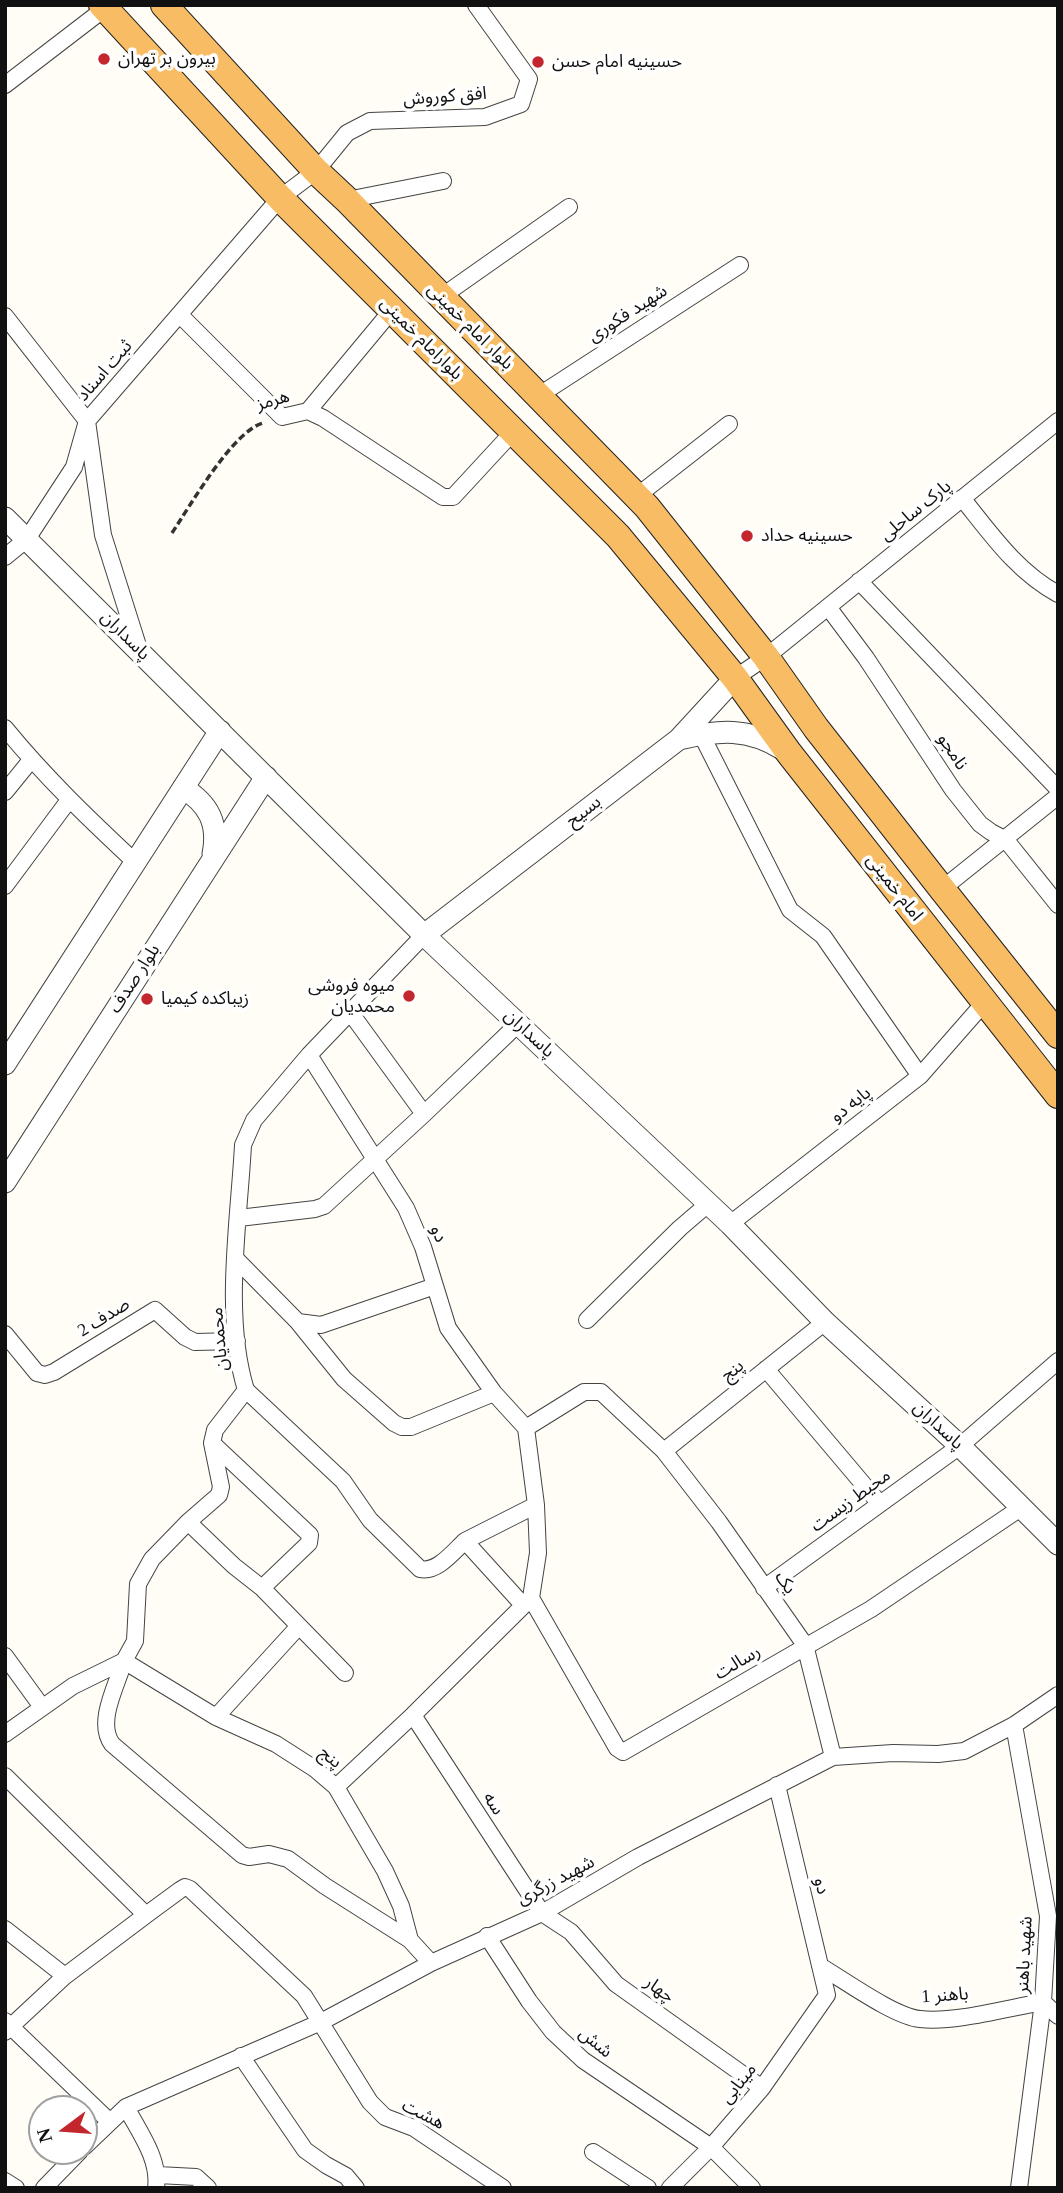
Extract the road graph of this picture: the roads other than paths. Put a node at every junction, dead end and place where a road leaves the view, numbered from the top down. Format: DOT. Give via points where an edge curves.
graph roads {
  1 [pos="164,5"];
  2 [pos="475,5"];
  3 [pos="103,7"];
  4 [pos="5,85"];
  5 [pos="316,171"];
  6 [pos="443,181"];
  7 [pos="279,198"];
  8 [pos="347,200"];
  9 [pos="569,207"];
  10 [pos="740,265"];
  11 [pos="441,298"];
  12 [pos="392,310"];
  13 [pos="180,315"];
  14 [pos="5,316"];
  15 [pos="538,396"];
  16 [pos="308,411"];
  17 [pos="87,421"];
  18 [pos="1058,421"];
  19 [pos="729,424"];
  20 [pos="514,431"];
  21 [pos="636,496"];
  22 [pos="962,498"];
  23 [pos="5,518"];
  24 [pos="27,539"];
  25 [pos="5,558"];
  26 [pos="859,582"];
  27 [pos="1058,594"];
  28 [pos="828,607"];
  29 [pos="140,652"];
  30 [pos="766,657"];
  31 [pos="735,678"];
  32 [pos="5,728"];
  33 [pos="220,731"];
  34 [pos="701,734"];
  35 [pos="679,738"];
  36 [pos="789,753"];
  37 [pos="31,760"];
  38 [pos="266,777"];
  39 [pos="183,788"];
  40 [pos="1058,789"];
  41 [pos="5,792"];
  42 [pos="1058,796"];
  43 [pos="69,800"];
  44 [pos="1006,840"];
  45 [pos="212,860"];
  46 [pos="135,862"];
  47 [pos="5,886"];
  48 [pos="942,889"];
  49 [pos="1058,905"];
  50 [pos="424,935"];
  51 [pos="984,1003"];
  52 [pos="350,1012"];
  53 [pos="518,1024"];
  54 [pos="1058,1035"];
  55 [pos="309,1055"];
  56 [pos="5,1064"];
  57 [pos="920,1076"];
  58 [pos="1058,1095"];
  59 [pos="424,1114"];
  60 [pos="374,1158"];
  61 [pos="5,1182"];
  62 [pos="708,1204"];
  63 [pos="239,1218"];
  64 [pos="730,1224"];
  65 [pos="235,1258"];
  66 [pos="435,1286"];
  67 [pos="587,1320"];
  68 [pos="298,1322"];
  69 [pos="825,1322"];
  70 [pos="5,1334"];
  71 [pos="237,1341"];
  72 [pos="1058,1361"];
  73 [pos="766,1369"];
  74 [pos="246,1390"];
  75 [pos="495,1393"];
  76 [pos="526,1428"];
  77 [pos="212,1443"];
  78 [pos="960,1446"];
  79 [pos="664,1451"];
  80 [pos="880,1504"];
  81 [pos="536,1505"];
  82 [pos="1022,1507"];
  83 [pos="188,1522"];
  84 [pos="466,1542"];
  85 [pos="1058,1544"];
  86 [pos="262,1588"];
  87 [pos="764,1588"];
  88 [pos="527,1601"];
  89 [pos="299,1626"];
  90 [pos="805,1645"];
  91 [pos="5,1656"];
  92 [pos="124,1661"];
  93 [pos="345,1673"];
  94 [pos="1058,1695"];
  95 [pos="42,1707"];
  96 [pos="413,1715"];
  97 [pos="216,1717"];
  98 [pos="1014,1725"];
  99 [pos="5,1734"];
  100 [pos="833,1757"];
  101 [pos="5,1776"];
  102 [pos="777,1785"];
  103 [pos="336,1787"];
  104 [pos="542,1913"];
  105 [pos="146,1915"];
  106 [pos="1053,1918"];
  107 [pos="5,1929"];
  108 [pos="488,1936"];
  109 [pos="410,1940"];
  110 [pos="431,1963"];
  111 [pos="820,1966"];
  112 [pos="65,1976"];
  113 [pos="827,1995"];
  114 [pos="1042,2002"];
  115 [pos="1058,2015"];
  116 [pos="321,2022"];
  117 [pos="7,2026"];
  118 [pos="241,2056"];
  119 [pos="762,2088"];
  120 [pos="127,2107"];
  121 [pos="109,2121"];
  122 [pos="98,2132"];
  123 [pos="711,2147"];
  124 [pos="593,2152"];
  125 [pos="66,2165"];
  126 [pos="5,2181"];
  127 [pos="157,2182"];
  128 [pos="16,2188"];
  129 [pos="44,2188"];
  130 [pos="208,2188"];
  131 [pos="356,2188"];
  132 [pos="503,2188"];
  133 [pos="648,2188"];
  134 [pos="670,2188"];
  135 [pos="752,2188"];
  136 [pos="1020,2188"];
  1 -- 5 [label="highway, بلوار امام خمینی"];
  2 -- 5 [label="street, افق کوروش" via="529,79 521,104 485,117 370,121 347,133"];
  3 -- 4 [label="street"];
  3 -- 7 [label="highway, بلوارامام خمینی"];
  5 -- 7 [label="street, ثبت اسناد"];
  5 -- 8 [label="highway, بلوار امام خمینی"];
  6 -- 8 [label="street"];
  7 -- 12 [label="highway, بلوارامام خمینی"];
  7 -- 13 [label="street, ثبت اسناد"];
  8 -- 11 [label="highway, بلوار امام خمینی"];
  9 -- 11 [label="street"];
  10 -- 15 [label="street, شهید فکوری"];
  11 -- 15 [label="highway, بلوار امام خمینی"];
  12 -- 16 [label="street, هرمز"];
  12 -- 20 [label="highway, بلوارامام خمینی"];
  13 -- 16 [label="street, هرمز" via="282,417"];
  13 -- 17 [label="street, ثبت اسناد"];
  14 -- 17 [label="street"];
  15 -- 21 [label="highway, بلوار امام خمینی"];
  16 -- 20 [label="street" via="443,497 453,498"];
  17 -- 24 [label="street" via="74,467"];
  17 -- 29 [label="street, ثبت اسناد" via="103,535"];
  18 -- 22 [label="street, پارک ساحلی"];
  19 -- 21 [label="street"];
  20 -- 31 [label="highway, بلوارامام خمینی" via="618,536"];
  21 -- 30 [label="highway, بلوار امام خمینی"];
  22 -- 26 [label="street, پارک ساحلی"];
  22 -- 27 [label="street" via="1017,564"];
  23 -- 24 [label="street, پاسداران"];
  24 -- 25 [label="street"];
  24 -- 29 [label="street, پاسداران"];
  26 -- 28 [label="street, پارک ساحلی"];
  26 -- 40 [label="street"];
  28 -- 30 [label="street, پارک ساحلی"];
  28 -- 44 [label="street, نامجو" via="953,790 980,824"];
  29 -- 33 [label="street, پاسداران"];
  30 -- 31 [label="street, پارک ساحلی"];
  30 -- 48 [label="highway, امام خمینی"];
  31 -- 35 [label="street, بسیح"];
  31 -- 36 [label="highway, امام خمینی"];
  32 -- 37 [label="street"];
  33 -- 38 [label="street, پاسداران"];
  33 -- 39 [label="street"];
  34 -- 35 [label="street"];
  34 -- 36 [label="street" via="736,732 765,738"];
  34 -- 57 [label="street" via="790,910 823,936"];
  35 -- 50 [label="street, بسیح"];
  36 -- 51 [label="highway, امام خمینی"];
  37 -- 41 [label="street"];
  37 -- 43 [label="street"];
  38 -- 45 [label="street, بلوار صدف"];
  38 -- 50 [label="street, پاسداران"];
  39 -- 45 [label="street" via="197,796 212,817"];
  39 -- 46 [label="street"];
  42 -- 44 [label="street"];
  43 -- 46 [label="street"];
  43 -- 47 [label="street"];
  44 -- 48 [label="street"];
  44 -- 49 [label="street, نامجو"];
  45 -- 61 [label="street, بلوار صدف"];
  46 -- 56 [label="street"];
  48 -- 54 [label="highway, امام خمینی"];
  50 -- 52 [label="street, محمدیان"];
  50 -- 53 [label="street, پاسداران"];
  51 -- 57 [label="street, پایه دو"];
  51 -- 58 [label="highway, امام خمینی"];
  52 -- 55 [label="street, محمدیان"];
  52 -- 59 [label="street"];
  53 -- 59 [label="street"];
  53 -- 62 [label="street, پاسداران"];
  55 -- 60 [label="street, دو"];
  55 -- 63 [label="street, محمدیان" via="247,1131"];
  57 -- 64 [label="street, پایه دو"];
  59 -- 60 [label="street"];
  60 -- 63 [label="street" via="324,1206"];
  60 -- 66 [label="street, دو" via="406,1208"];
  62 -- 64 [label="street, پاسداران"];
  62 -- 67 [label="street"];
  63 -- 65 [label="street, محمدیان"];
  64 -- 69 [label="street, پاسداران"];
  65 -- 68 [label="street"];
  65 -- 71 [label="street, محمدیان"];
  66 -- 68 [label="street" via="321,1325"];
  66 -- 75 [label="street, دو" via="448,1328"];
  68 -- 75 [label="street" via="344,1379 402,1427"];
  69 -- 73 [label="street, پنج"];
  69 -- 78 [label="street, پاسداران"];
  70 -- 71 [label="street, صدف 2" via="37,1373 45,1375 155,1310 195,1342"];
  71 -- 74 [label="street, محمدیان"];
  72 -- 78 [label="street, محیط زیست"];
  73 -- 79 [label="street, پنج"];
  73 -- 80 [label="street"];
  74 -- 77 [label="street, محمدیان" via="215,1430"];
  74 -- 84 [label="street" via="343,1481 370,1520 419,1569 434,1568"];
  75 -- 76 [label="street, دو"];
  76 -- 79 [label="street" via="592,1390 600,1392"];
  76 -- 81 [label="street"];
  77 -- 83 [label="street" via="219,1495"];
  77 -- 86 [label="street" via="310,1535 309,1543"];
  78 -- 80 [label="street, محیط زیست"];
  78 -- 82 [label="street, پاسداران"];
  79 -- 87 [label="street, یک"];
  80 -- 87 [label="street, محیط زیست"];
  81 -- 84 [label="street"];
  81 -- 88 [label="street" via="538,1553"];
  82 -- 85 [label="street, پاسداران"];
  82 -- 90 [label="street, رسالت" via="872,1609"];
  83 -- 86 [label="street"];
  83 -- 92 [label="street" via="152,1559 138,1584 135,1641"];
  84 -- 88 [label="street"];
  86 -- 89 [label="street"];
  87 -- 90 [label="street, یک"];
  88 -- 90 [label="street, رسالت" via="623,1752"];
  88 -- 96 [label="street"];
  89 -- 93 [label="street"];
  89 -- 97 [label="street"];
  90 -- 100 [label="street, یک"];
  91 -- 95 [label="street"];
  92 -- 95 [label="street"];
  92 -- 97 [label="street, پنج"];
  92 -- 109 [label="street" via="105,1728 112,1744 242,1855 288,1859"];
  94 -- 98 [label="street, شهید زرگری"];
  95 -- 99 [label="street"];
  96 -- 103 [label="street"];
  96 -- 104 [label="street, سه"];
  97 -- 103 [label="street, پنج" via="276,1744"];
  98 -- 100 [label="street, شهید زرگری" via="964,1751"];
  98 -- 106 [label="street, شهید باهنر"];
  100 -- 102 [label="street, شهید زرگری"];
  101 -- 105 [label="street"];
  102 -- 104 [label="street, شهید زرگری"];
  102 -- 111 [label="street, دو"];
  103 -- 109 [label="street, پنج" via="385,1871"];
  104 -- 108 [label="street, شهید زرگری"];
  104 -- 119 [label="street, چهار" via="571,1933 617,1983"];
  105 -- 112 [label="street"];
  105 -- 116 [label="street, هشت" via="185,1887 190,1889 304,1996"];
  106 -- 114 [label="street, شهید باهنر"];
  107 -- 112 [label="street"];
  108 -- 110 [label="street, شهید زرگری"];
  108 -- 123 [label="street, شش" via="553,2032 583,2060"];
  109 -- 110 [label="street, پنج"];
  110 -- 116 [label="street, شهید زرگری"];
  111 -- 113 [label="street, دو"];
  111 -- 114 [label="street, باهنر 1" via="918,2019"];
  112 -- 117 [label="street"];
  113 -- 119 [label="street, مینابی"];
  114 -- 115 [label="street"];
  114 -- 136 [label="street, شهید باهنر"];
  116 -- 118 [label="street, شهید زرگری"];
  116 -- 132 [label="street, هشت" via="370,2102 385,2117 414,2127"];
  117 -- 121 [label="street"];
  118 -- 120 [label="street, شهید زرگری"];
  118 -- 131 [label="street" via="305,2150 346,2176"];
  119 -- 123 [label="street, مینابی"];
  120 -- 121 [label="street, شهید زرگری"];
  120 -- 127 [label="street" via="155,2162"];
  121 -- 122 [label="street, شهید زرگری"];
  123 -- 134 [label="street, مینابی"];
  123 -- 135 [label="street, شش"];
  124 -- 133 [label="street"];
  125 -- 129 [label="street"];
  126 -- 128 [label="street"];
  127 -- 130 [label="street" via="196,2177"];
}
